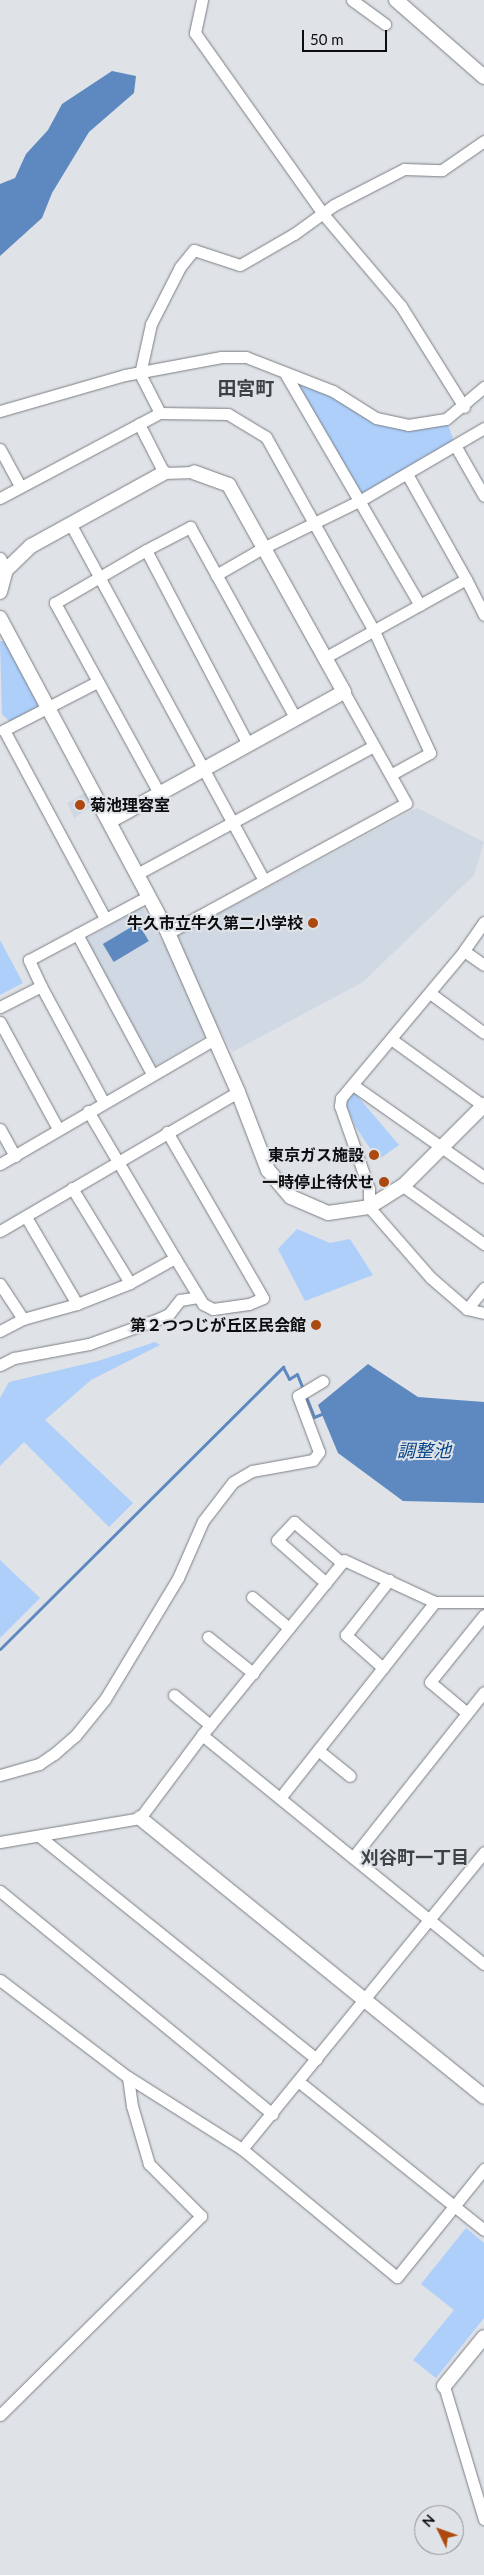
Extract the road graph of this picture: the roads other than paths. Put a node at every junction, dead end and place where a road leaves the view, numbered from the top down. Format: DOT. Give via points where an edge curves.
graph roads {
  1 [pos="202,0"];
  2 [pos="352,0"];
  3 [pos="396,0"];
  4 [pos="385,24"];
  5 [pos="484,77"];
  6 [pos="484,141"];
  7 [pos="323,214"];
  8 [pos="140,374"];
  9 [pos="286,375"];
  10 [pos="484,387"];
  11 [pos="464,407"];
  12 [pos="0,411"];
  13 [pos="160,413"];
  14 [pos="139,424"];
  15 [pos="484,428"];
  16 [pos="456,447"];
  17 [pos="0,449"];
  18 [pos="194,472"];
  19 [pos="164,473"];
  20 [pos="408,474"];
  21 [pos="20,486"];
  22 [pos="484,496"];
  23 [pos="0,498"];
  24 [pos="361,500"];
  25 [pos="314,521"];
  26 [pos="71,524"];
  27 [pos="263,548"];
  28 [pos="146,550"];
  29 [pos="3,564"];
  30 [pos="216,575"];
  31 [pos="99,577"];
  32 [pos="466,579"];
  33 [pos="0,592"];
  34 [pos="420,605"];
  35 [pos="484,615"];
  36 [pos="0,620"];
  37 [pos="374,631"];
  38 [pos="326,657"];
  39 [pos="97,682"];
  40 [pos="344,692"];
  41 [pos="49,706"];
  42 [pos="0,718"];
  43 [pos="296,719"];
  44 [pos="4,730"];
  45 [pos="248,744"];
  46 [pos="374,746"];
  47 [pos="202,768"];
  48 [pos="392,774"];
  49 [pos="159,793"];
  50 [pos="110,821"];
  51 [pos="231,824"];
  52 [pos="136,874"];
  53 [pos="263,879"];
  54 [pos="149,896"];
  55 [pos="105,918"];
  56 [pos="484,922"];
  57 [pos="168,933"];
  58 [pos="77,934"];
  59 [pos="464,951"];
  60 [pos="484,965"];
  61 [pos="41,986"];
  62 [pos="430,993"];
  63 [pos="0,1007"];
  64 [pos="0,1022"];
  65 [pos="484,1033"];
  66 [pos="215,1039"];
  67 [pos="392,1039"];
  68 [pos="152,1074"];
  69 [pos="353,1085"];
  70 [pos="238,1092"];
  71 [pos="103,1101"];
  72 [pos="484,1105"];
  73 [pos="88,1111"];
  74 [pos="0,1129"];
  75 [pos="58,1129"];
  76 [pos="167,1132"];
  77 [pos="444,1148"];
  78 [pos="15,1156"];
  79 [pos="118,1160"];
  80 [pos="0,1164"];
  81 [pos="484,1177"];
  82 [pos="403,1186"];
  83 [pos="72,1188"];
  84 [pos="369,1207"];
  85 [pos="26,1217"];
  86 [pos="0,1231"];
  87 [pos="484,1244"];
  88 [pos="175,1258"];
  89 [pos="130,1283"];
  90 [pos="0,1284"];
  91 [pos="484,1288"];
  92 [pos="198,1296"];
  93 [pos="77,1304"];
  94 [pos="467,1309"];
  95 [pos="484,1313"];
  96 [pos="23,1319"];
  97 [pos="0,1331"];
  98 [pos="0,1365"];
  99 [pos="323,1381"];
  100 [pos="342,1563"];
  101 [pos="389,1580"];
  102 [pos="326,1583"];
  103 [pos="252,1597"];
  104 [pos="435,1602"];
  105 [pos="484,1602"];
  106 [pos="484,1615"];
  107 [pos="289,1628"];
  108 [pos="208,1637"];
  109 [pos="383,1668"];
  110 [pos="253,1673"];
  111 [pos="174,1695"];
  112 [pos="482,1699"];
  113 [pos="467,1713"];
  114 [pos="210,1725"];
  115 [pos="202,1735"];
  116 [pos="318,1750"];
  117 [pos="0,1775"];
  118 [pos="350,1776"];
  119 [pos="280,1798"];
  120 [pos="140,1818"];
  121 [pos="39,1836"];
  122 [pos="0,1842"];
  123 [pos="484,1852"];
  124 [pos="354,1856"];
  125 [pos="0,1891"];
  126 [pos="429,1920"];
  127 [pos="484,1964"];
  128 [pos="0,1980"];
  129 [pos="363,1999"];
  130 [pos="316,2059"];
  131 [pos="128,2077"];
  132 [pos="298,2081"];
  133 [pos="484,2097"];
  134 [pos="272,2114"];
  135 [pos="242,2149"];
  136 [pos="484,2169"];
  137 [pos="455,2206"];
  138 [pos="484,2230"];
  139 [pos="484,2337"];
  140 [pos="444,2386"];
  141 [pos="0,2415"];
  142 [pos="482,2501"];
  143 [pos="484,2519"];
  1 -- 7 [label="street" via="195,33"];
  2 -- 4 [label="street"];
  3 -- 5 [label="street"];
  6 -- 7 [label="street" via="442,170 404,169 334,205"];
  7 -- 8 [label="street" via="240,265 194,250 180,267 151,324"];
  7 -- 11 [label="street" via="401,306"];
  8 -- 9 [label="street" via="221,358 246,357"];
  8 -- 12 [label="street" via="125,375"];
  8 -- 13 [label="street"];
  9 -- 11 [label="street" via="333,391 376,418 408,424 446,419"];
  9 -- 24 [label="street"];
  10 -- 11 [label="street"];
  13 -- 14 [label="street"];
  13 -- 25 [label="street" via="228,414 266,437"];
  14 -- 19 [label="street"];
  14 -- 21 [label="street"];
  15 -- 16 [label="street"];
  16 -- 20 [label="street"];
  16 -- 22 [label="street"];
  17 -- 21 [label="street"];
  18 -- 19 [label="street"];
  18 -- 27 [label="street" via="229,485"];
  19 -- 26 [label="street"];
  20 -- 24 [label="street"];
  20 -- 32 [label="street"];
  21 -- 23 [label="street"];
  24 -- 25 [label="street"];
  24 -- 34 [label="street"];
  25 -- 27 [label="street"];
  25 -- 37 [label="street"];
  26 -- 29 [label="street"];
  26 -- 31 [label="street"];
  27 -- 30 [label="street"];
  27 -- 38 [label="street"];
  28 -- 30 [label="street" via="190,527"];
  28 -- 31 [label="street"];
  28 -- 45 [label="street"];
  29 -- 33 [label="street"];
  30 -- 43 [label="street"];
  31 -- 39 [label="street" via="54,603"];
  31 -- 47 [label="street"];
  32 -- 34 [label="street"];
  32 -- 35 [label="street"];
  34 -- 37 [label="street"];
  36 -- 41 [label="street"];
  37 -- 38 [label="street"];
  37 -- 48 [label="street" via="430,753"];
  38 -- 40 [label="street"];
  39 -- 41 [label="street"];
  39 -- 49 [label="street"];
  40 -- 43 [label="street"];
  40 -- 46 [label="street"];
  41 -- 44 [label="street"];
  41 -- 50 [label="street"];
  42 -- 44 [label="street"];
  43 -- 45 [label="street"];
  44 -- 55 [label="street"];
  45 -- 47 [label="street"];
  46 -- 48 [label="street"];
  46 -- 51 [label="street"];
  47 -- 49 [label="street"];
  47 -- 51 [label="street"];
  48 -- 53 [label="street" via="406,803"];
  49 -- 50 [label="street"];
  50 -- 52 [label="street"];
  51 -- 52 [label="street"];
  51 -- 53 [label="street"];
  52 -- 54 [label="street"];
  53 -- 57 [label="street"];
  54 -- 55 [label="street"];
  54 -- 57 [label="street"];
  55 -- 58 [label="street"];
  56 -- 59 [label="street"];
  57 -- 66 [label="street"];
  58 -- 61 [label="street" via="29,960"];
  58 -- 68 [label="street"];
  59 -- 60 [label="street"];
  59 -- 62 [label="street"];
  61 -- 63 [label="street"];
  61 -- 71 [label="street"];
  62 -- 65 [label="street"];
  62 -- 67 [label="street"];
  64 -- 75 [label="street"];
  66 -- 68 [label="street"];
  66 -- 70 [label="street"];
  67 -- 69 [label="street"];
  67 -- 72 [label="street"];
  68 -- 71 [label="street"];
  69 -- 77 [label="street"];
  69 -- 84 [label="street" via="342,1098 340,1106 367,1180"];
  70 -- 76 [label="street"];
  70 -- 84 [label="street" via="268,1170 291,1197 328,1213"];
  71 -- 73 [label="street"];
  72 -- 77 [label="street"];
  73 -- 75 [label="street"];
  73 -- 79 [label="street"];
  74 -- 78 [label="street"];
  75 -- 78 [label="street"];
  76 -- 79 [label="street"];
  76 -- 92 [label="street" via="263,1298 248,1304 213,1309 203,1304"];
  77 -- 81 [label="street"];
  77 -- 82 [label="street"];
  78 -- 80 [label="street"];
  79 -- 83 [label="street"];
  79 -- 88 [label="street"];
  82 -- 84 [label="street"];
  82 -- 87 [label="street"];
  83 -- 85 [label="street"];
  83 -- 89 [label="street"];
  84 -- 94 [label="street" via="431,1278"];
  85 -- 86 [label="street"];
  85 -- 93 [label="street"];
  88 -- 89 [label="street"];
  88 -- 92 [label="street"];
  89 -- 93 [label="street"];
  90 -- 96 [label="street"];
  91 -- 94 [label="street"];
  92 -- 98 [label="street" via="180,1300 169,1314 158,1319 89,1344 14,1358"];
  93 -- 96 [label="street"];
  94 -- 95 [label="street"];
  96 -- 97 [label="street"];
  99 -- 117 [label="street" via="298,1396 319,1452 313,1460 252,1471 233,1482 203,1522 178,1578 105,1699 75,1736 54,1754 39,1764"];
  100 -- 101 [label="street" via="344,1560"];
  100 -- 102 [label="street"];
  100 -- 102 [label="street" via="294,1522 276,1540"];
  101 -- 104 [label="street"];
  101 -- 109 [label="street" via="346,1636"];
  102 -- 107 [label="street"];
  103 -- 107 [label="street"];
  104 -- 105 [label="street"];
  104 -- 109 [label="street"];
  106 -- 113 [label="street" via="430,1682"];
  107 -- 110 [label="street"];
  108 -- 110 [label="street"];
  109 -- 116 [label="street"];
  110 -- 114 [label="street"];
  111 -- 114 [label="street"];
  112 -- 113 [label="street"];
  113 -- 124 [label="street"];
  114 -- 115 [label="street"];
  115 -- 119 [label="street"];
  115 -- 120 [label="street"];
  116 -- 118 [label="street"];
  116 -- 119 [label="street"];
  119 -- 124 [label="street"];
  120 -- 121 [label="street"];
  120 -- 129 [label="street"];
  121 -- 122 [label="street"];
  121 -- 130 [label="street"];
  123 -- 126 [label="street"];
  124 -- 126 [label="street"];
  125 -- 134 [label="street"];
  126 -- 127 [label="street"];
  126 -- 129 [label="street"];
  128 -- 131 [label="street"];
  129 -- 130 [label="street"];
  129 -- 133 [label="street"];
  130 -- 132 [label="street"];
  131 -- 135 [label="street"];
  131 -- 141 [label="street" via="132,2106 149,2164 202,2216"];
  132 -- 134 [label="street"];
  132 -- 137 [label="street"];
  134 -- 135 [label="street"];
  135 -- 137 [label="street" via="397,2277"];
  136 -- 137 [label="street"];
  137 -- 138 [label="street"];
  139 -- 140 [label="street"];
  140 -- 142 [label="street"];
  142 -- 143 [label="street"];
}
